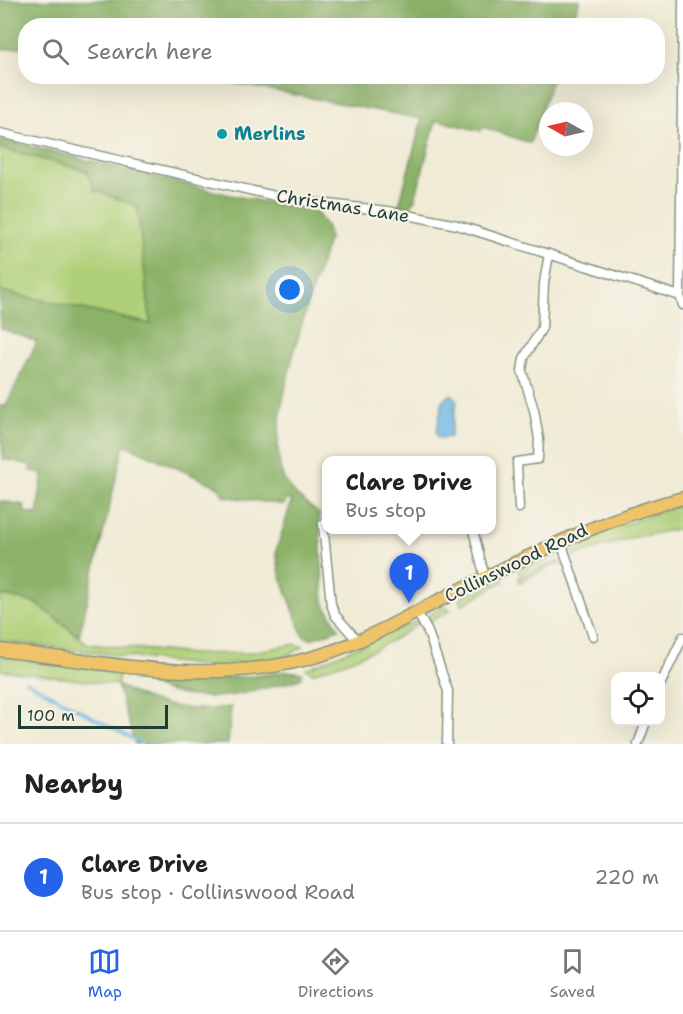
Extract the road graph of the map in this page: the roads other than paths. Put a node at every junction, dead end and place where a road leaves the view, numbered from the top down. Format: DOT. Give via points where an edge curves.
graph roads {
  1 [pos="683,0"];
  2 [pos="682,104"];
  3 [pos="0,133"];
  4 [pos="549,254"];
  5 [pos="682,301"];
  6 [pos="683,498"];
  7 [pos="519,508"];
  8 [pos="324,534"];
  9 [pos="474,534"];
  10 [pos="561,542"];
  11 [pos="485,578"];
  12 [pos="417,612"];
  13 [pos="593,636"];
  14 [pos="683,637"];
  15 [pos="358,641"];
  16 [pos="0,650"];
  17 [pos="665,675"];
  18 [pos="645,726"];
  19 [pos="447,744"];
  20 [pos="638,744"];
  1 -- 2 [label="street"];
  2 -- 5 [label="street"];
  3 -- 4 [label="street, Christmas Lane" via="292,200 388,211 457,225"];
  4 -- 5 [label="street, Christmas Lane"];
  4 -- 7 [label="street" via="542,328 524,358 522,371 536,420 538,459 517,462"];
  6 -- 10 [label="main road, Collinswood Road" via="636,510"];
  8 -- 15 [label="street" via="331,604 335,615"];
  9 -- 11 [label="street"];
  10 -- 11 [label="main road, Collinswood Road"];
  10 -- 13 [label="street"];
  11 -- 12 [label="main road, Collinswood Road"];
  12 -- 15 [label="main road, Collinswood Road"];
  12 -- 19 [label="street" via="448,691"];
  14 -- 17 [label="street"];
  15 -- 16 [label="main road, Collinswood Road" via="308,658 225,673 172,672"];
  18 -- 20 [label="street"];
}
